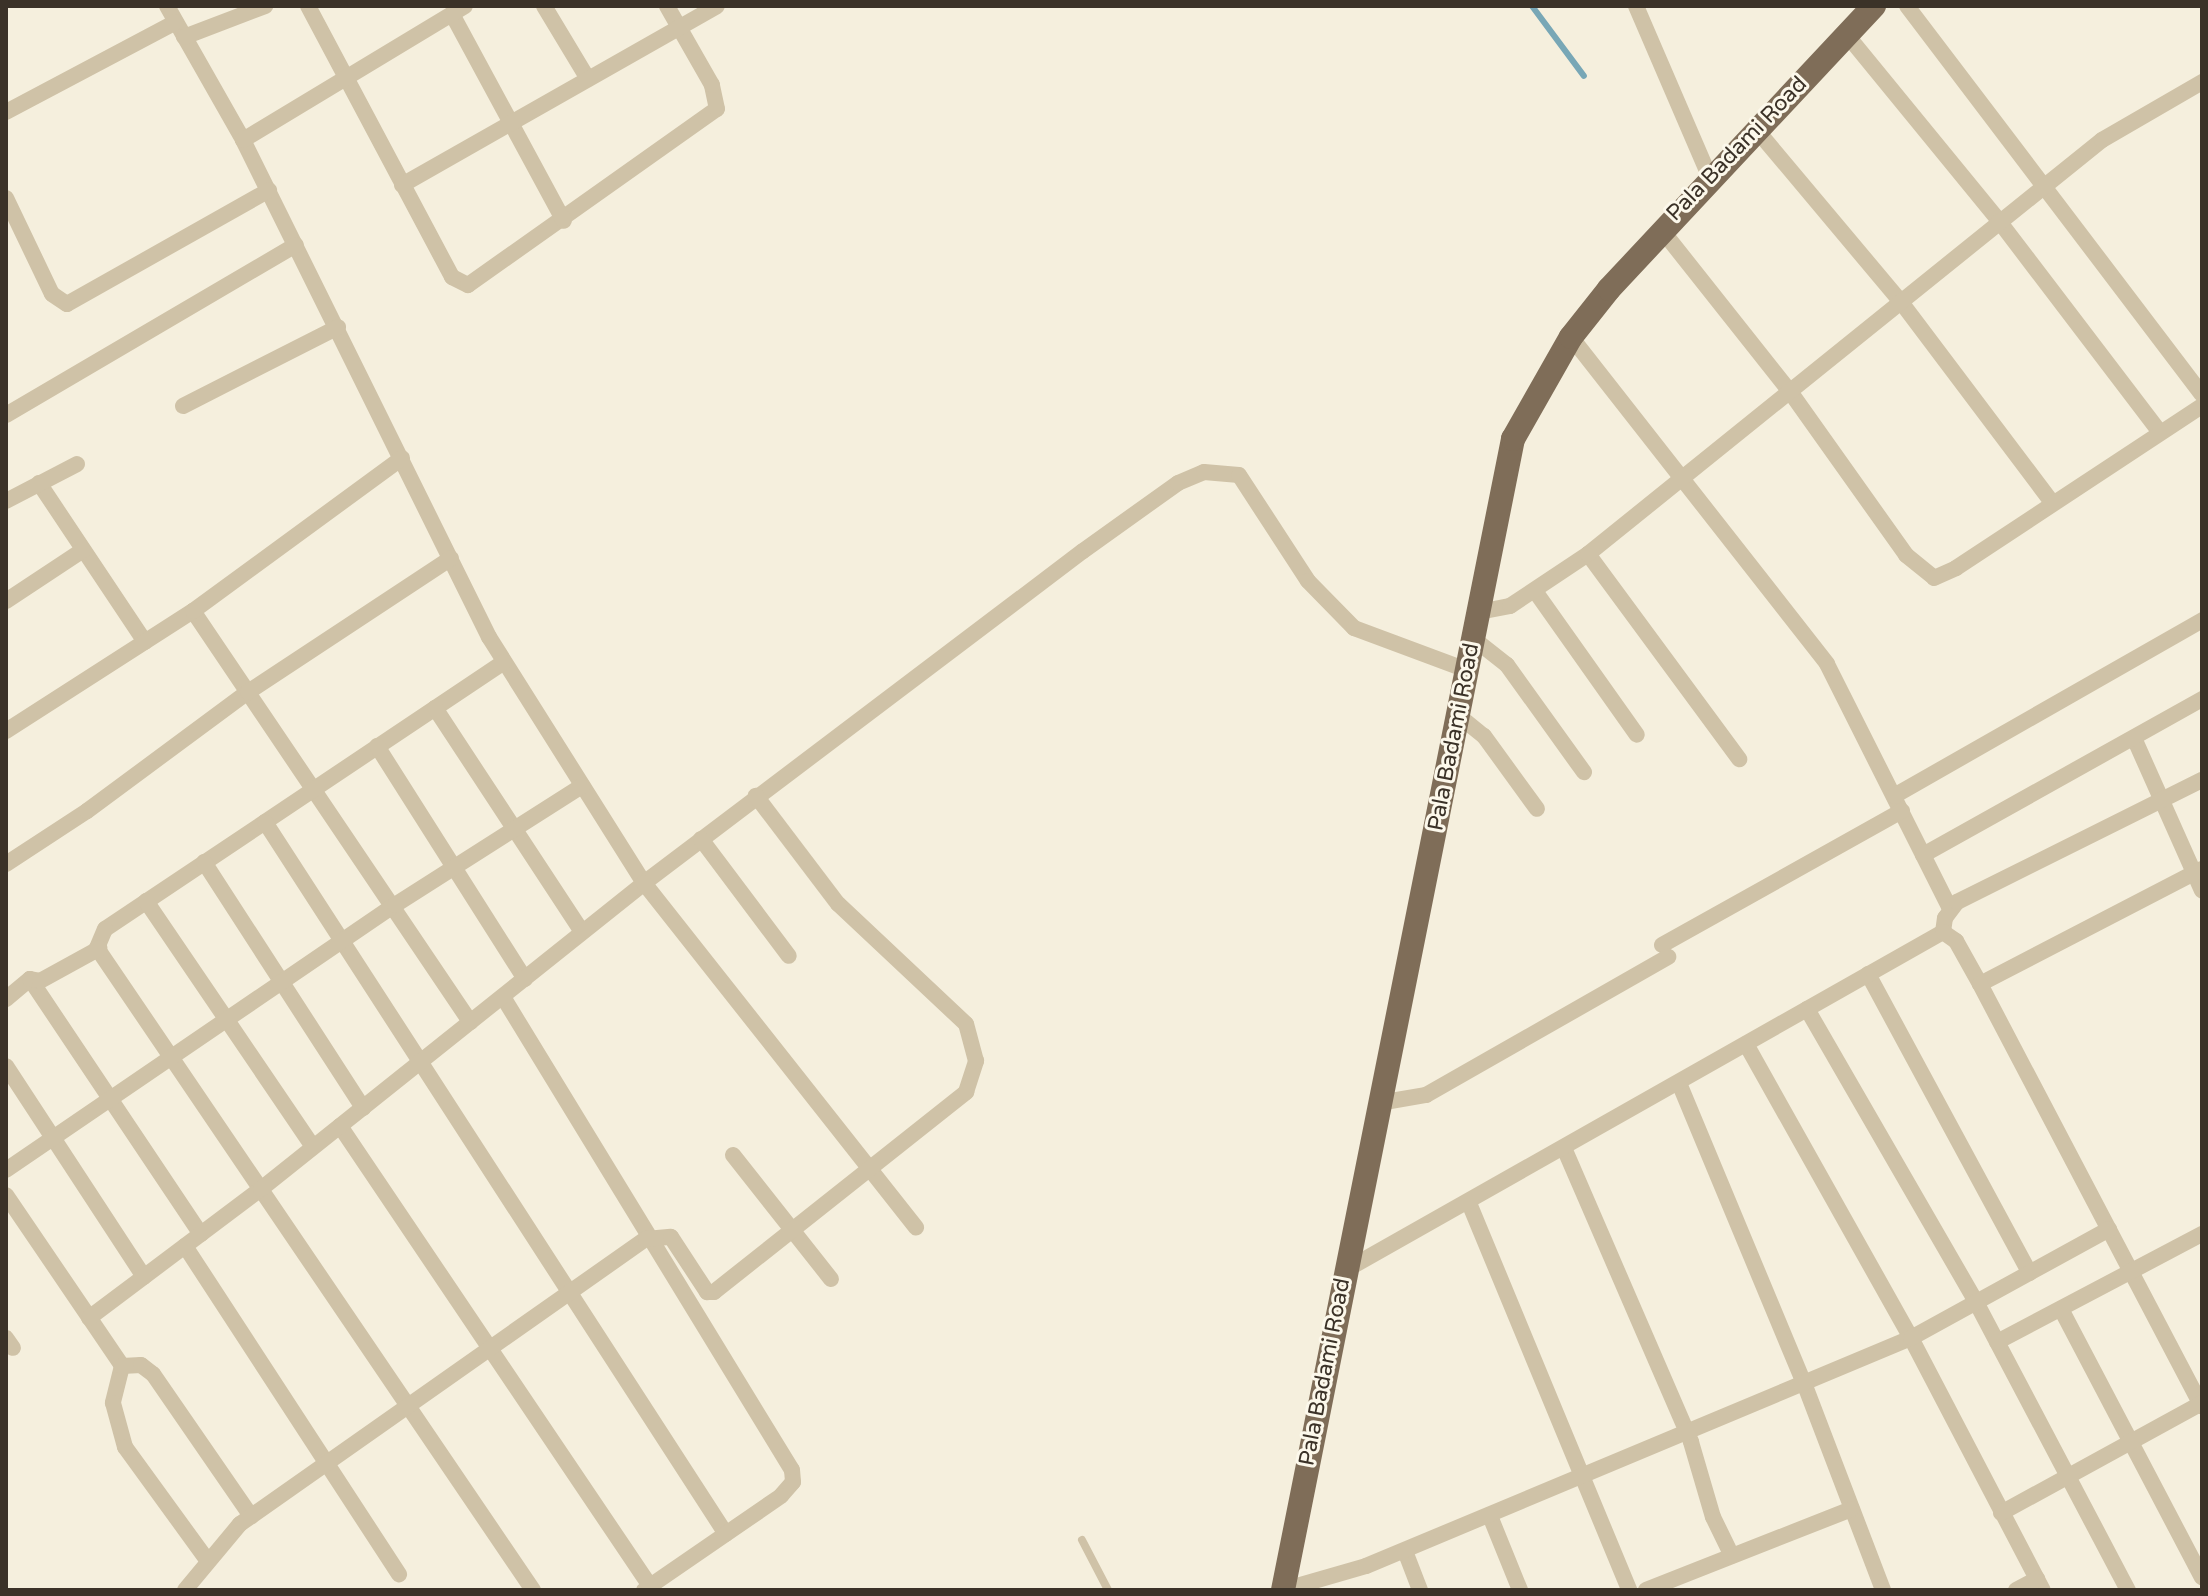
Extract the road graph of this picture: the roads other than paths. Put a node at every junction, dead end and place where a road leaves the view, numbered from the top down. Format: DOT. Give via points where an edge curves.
graph roads {
  1 [pos="167,6"];
  2 [pos="265,6"];
  3 [pos="308,6"];
  4 [pos="544,6"];
  5 [pos="667,6"];
  6 [pos="717,6"];
  7 [pos="1636,6"];
  8 [pos="1874,6"];
  9 [pos="1907,6"];
  10 [pos="459,10"];
  11 [pos="679,27"];
  12 [pos="180,29"];
  13 [pos="1847,35"];
  14 [pos="344,79"];
  15 [pos="588,79"];
  16 [pos="2202,82"];
  17 [pos="6,112"];
  18 [pos="512,122"];
  19 [pos="1755,128"];
  20 [pos="243,140"];
  21 [pos="1710,178"];
  22 [pos="2046,184"];
  23 [pos="402,185"];
  24 [pos="269,190"];
  25 [pos="6,198"];
  26 [pos="564,221"];
  27 [pos="1999,221"];
  28 [pos="12,226"];
  29 [pos="1661,229"];
  30 [pos="296,245"];
  31 [pos="1901,302"];
  32 [pos="338,327"];
  33 [pos="1571,337"];
  34 [pos="1791,393"];
  35 [pos="2202,394"];
  36 [pos="183,406"];
  37 [pos="2202,406"];
  38 [pos="6,415"];
  39 [pos="2160,432"];
  40 [pos="402,458"];
  41 [pos="77,464"];
  42 [pos="1684,480"];
  43 [pos="39,483"];
  44 [pos="6,501"];
  45 [pos="2051,501"];
  46 [pos="83,550"];
  47 [pos="1588,554"];
  48 [pos="451,558"];
  49 [pos="1535,591"];
  50 [pos="6,601"];
  51 [pos="193,611"];
  52 [pos="1479,612"];
  53 [pos="2202,620"];
  54 [pos="1474,639"];
  55 [pos="145,642"];
  56 [pos="504,662"];
  57 [pos="1467,670"];
  58 [pos="248,692"];
  59 [pos="2202,699"];
  60 [pos="435,708"];
  61 [pos="1459,716"];
  62 [pos="6,731"];
  63 [pos="1637,735"];
  64 [pos="2134,738"];
  65 [pos="377,746"];
  66 [pos="1739,759"];
  67 [pos="1584,772"];
  68 [pos="2202,780"];
  69 [pos="582,786"];
  70 [pos="315,788"];
  71 [pos="756,796"];
  72 [pos="2161,800"];
  73 [pos="1898,804"];
  74 [pos="1537,809"];
  75 [pos="265,822"];
  76 [pos="514,829"];
  77 [pos="701,839"];
  78 [pos="1923,855"];
  79 [pos="204,862"];
  80 [pos="6,864"];
  81 [pos="453,866"];
  82 [pos="2198,871"];
  83 [pos="644,883"];
  84 [pos="2202,891"];
  85 [pos="146,901"];
  86 [pos="395,905"];
  87 [pos="1950,909"];
  88 [pos="582,932"];
  89 [pos="1943,932"];
  90 [pos="340,942"];
  91 [pos="99,948"];
  92 [pos="789,956"];
  93 [pos="1868,974"];
  94 [pos="30,979"];
  95 [pos="525,979"];
  96 [pos="281,982"];
  97 [pos="1980,984"];
  98 [pos="503,997"];
  99 [pos="6,999"];
  100 [pos="1807,1009"];
  101 [pos="225,1019"];
  102 [pos="470,1022"];
  103 [pos="1746,1044"];
  104 [pos="170,1057"];
  105 [pos="417,1064"];
  106 [pos="6,1066"];
  107 [pos="1679,1083"];
  108 [pos="111,1100"];
  109 [pos="1379,1103"];
  110 [pos="363,1108"];
  111 [pos="340,1126"];
  112 [pos="53,1138"];
  113 [pos="313,1147"];
  114 [pos="1564,1148"];
  115 [pos="733,1155"];
  116 [pos="869,1168"];
  117 [pos="6,1170"];
  118 [pos="261,1189"];
  119 [pos="6,1195"];
  120 [pos="1469,1203"];
  121 [pos="916,1227"];
  122 [pos="793,1229"];
  123 [pos="2109,1229"];
  124 [pos="201,1234"];
  125 [pos="2201,1238"];
  126 [pos="646,1239"];
  127 [pos="185,1246"];
  128 [pos="1344,1271"];
  129 [pos="2131,1271"];
  130 [pos="2030,1273"];
  131 [pos="144,1277"];
  132 [pos="831,1279"];
  133 [pos="566,1294"];
  134 [pos="1976,1302"];
  135 [pos="2061,1309"];
  136 [pos="89,1318"];
  137 [pos="1911,1338"];
  138 [pos="1997,1342"];
  139 [pos="487,1348"];
  140 [pos="122,1366"];
  141 [pos="1804,1383"];
  142 [pos="407,1402"];
  143 [pos="2202,1404"];
  144 [pos="1686,1434"];
  145 [pos="2131,1442"];
  146 [pos="326,1461"];
  147 [pos="2067,1477"];
  148 [pos="1582,1478"];
  149 [pos="1852,1509"];
  150 [pos="2001,1513"];
  151 [pos="251,1516"];
  152 [pos="1490,1516"];
  153 [pos="726,1534"];
  154 [pos="1082,1540"];
  155 [pos="1405,1551"];
  156 [pos="1732,1556"];
  157 [pos="207,1560"];
  158 [pos="399,1574"];
  159 [pos="2202,1577"];
  160 [pos="2040,1584"];
  161 [pos="647,1588"];
  162 [pos="185,1590"];
  163 [pos="533,1590"];
  164 [pos="1108,1590"];
  165 [pos="1283,1590"];
  166 [pos="1420,1590"];
  167 [pos="1520,1590"];
  168 [pos="1629,1590"];
  169 [pos="1646,1590"];
  170 [pos="1883,1590"];
  171 [pos="2016,1590"];
  172 [pos="2128,1590"];
  1 -- 12 [label="street"];
  2 -- 12 [label="street"];
  3 -- 14 [label="street"];
  4 -- 15 [label="street"];
  5 -- 11 [label="street"];
  6 -- 11 [label="street"];
  7 -- 21 [label="street"];
  8 -- 13 [label="main road, Pala Badami Road"];
  9 -- 22 [label="street"];
  10 -- 14 [label="street"];
  10 -- 18 [label="street"];
  11 -- 15 [label="street"];
  11 -- 26 [label="street" via="712,85 717,109"];
  12 -- 17 [label="street"];
  12 -- 20 [label="street"];
  13 -- 19 [label="main road, Pala Badami Road"];
  13 -- 27 [label="street"];
  14 -- 20 [label="street"];
  14 -- 23 [label="street"];
  15 -- 18 [label="street"];
  16 -- 22 [label="street" via="2102,140"];
  18 -- 23 [label="street"];
  18 -- 26 [label="street"];
  19 -- 21 [label="main road, Pala Badami Road"];
  19 -- 31 [label="street"];
  20 -- 24 [label="street"];
  21 -- 29 [label="main road, Pala Badami Road"];
  22 -- 27 [label="street"];
  22 -- 35 [label="street"];
  23 -- 26 [label="street" via="459,284 479,280"];
  24 -- 28 [label="street" via="67,304 52,294"];
  24 -- 30 [label="street"];
  25 -- 28 [label="street"];
  27 -- 31 [label="street"];
  27 -- 39 [label="street"];
  29 -- 33 [label="main road, Pala Badami Road"];
  29 -- 34 [label="street"];
  30 -- 32 [label="street"];
  30 -- 38 [label="street"];
  31 -- 34 [label="street"];
  31 -- 45 [label="street"];
  32 -- 36 [label="street"];
  32 -- 40 [label="street"];
  33 -- 42 [label="street"];
  33 -- 52 [label="main road, Pala Badami Road" via="1513,439"];
  34 -- 42 [label="street"];
  34 -- 45 [label="street" via="1906,555 1934,578"];
  37 -- 39 [label="street"];
  39 -- 45 [label="street"];
  40 -- 48 [label="street"];
  40 -- 51 [label="street"];
  41 -- 43 [label="street"];
  42 -- 47 [label="street"];
  42 -- 73 [label="street" via="1827,664"];
  43 -- 44 [label="street"];
  43 -- 46 [label="street"];
  46 -- 50 [label="street"];
  46 -- 55 [label="street"];
  47 -- 49 [label="street"];
  47 -- 66 [label="street"];
  48 -- 56 [label="street"];
  48 -- 58 [label="street"];
  49 -- 52 [label="street" via="1510,606"];
  49 -- 63 [label="street"];
  51 -- 55 [label="street"];
  51 -- 58 [label="street"];
  52 -- 54 [label="main road, Pala Badami Road"];
  53 -- 73 [label="street"];
  54 -- 57 [label="main road, Pala Badami Road"];
  54 -- 67 [label="street" via="1507,665"];
  55 -- 62 [label="street"];
  56 -- 60 [label="street"];
  56 -- 69 [label="street"];
  57 -- 61 [label="main road, Pala Badami Road"];
  57 -- 71 [label="street" via="1354,628 1308,581 1239,475 1204,472 1178,483 1083,551"];
  58 -- 70 [label="street"];
  58 -- 80 [label="street"];
  59 -- 64 [label="street"];
  60 -- 65 [label="street"];
  60 -- 76 [label="street"];
  61 -- 74 [label="street" via="1484,736"];
  61 -- 109 [label="main road, Pala Badami Road"];
  64 -- 72 [label="street"];
  64 -- 78 [label="street"];
  65 -- 70 [label="street"];
  65 -- 81 [label="street"];
  68 -- 72 [label="street"];
  69 -- 76 [label="street"];
  69 -- 83 [label="street"];
  70 -- 75 [label="street"];
  70 -- 86 [label="street"];
  71 -- 77 [label="street"];
  71 -- 116 [label="street" via="838,904 957,1013 972,1039 975,1069 966,1092"];
  72 -- 82 [label="street"];
  72 -- 87 [label="street"];
  73 -- 78 [label="street"];
  73 -- 109 [label="street" via="1426,1095"];
  75 -- 79 [label="street"];
  75 -- 90 [label="street"];
  76 -- 81 [label="street"];
  76 -- 88 [label="street"];
  77 -- 83 [label="street"];
  77 -- 92 [label="street"];
  78 -- 87 [label="street"];
  79 -- 85 [label="street"];
  79 -- 96 [label="street"];
  81 -- 86 [label="street"];
  81 -- 95 [label="street"];
  82 -- 84 [label="street"];
  82 -- 97 [label="street"];
  83 -- 88 [label="street"];
  83 -- 116 [label="street"];
  85 -- 91 [label="street" via="105,929"];
  85 -- 101 [label="street"];
  86 -- 90 [label="street"];
  86 -- 102 [label="street"];
  87 -- 89 [label="street"];
  88 -- 95 [label="street"];
  89 -- 93 [label="street"];
  89 -- 97 [label="street" via="1956,941"];
  90 -- 96 [label="street"];
  90 -- 105 [label="street"];
  91 -- 94 [label="street" via="40,981"];
  91 -- 104 [label="street"];
  93 -- 100 [label="street"];
  93 -- 130 [label="street"];
  94 -- 99 [label="street"];
  94 -- 108 [label="street"];
  95 -- 98 [label="street"];
  96 -- 101 [label="street"];
  96 -- 110 [label="street"];
  97 -- 123 [label="street"];
  98 -- 102 [label="street"];
  98 -- 126 [label="street"];
  100 -- 103 [label="street"];
  100 -- 134 [label="street"];
  101 -- 104 [label="street"];
  101 -- 113 [label="street"];
  102 -- 105 [label="street"];
  103 -- 107 [label="street"];
  103 -- 137 [label="street"];
  104 -- 108 [label="street"];
  104 -- 118 [label="street"];
  105 -- 110 [label="street"];
  105 -- 133 [label="street"];
  106 -- 112 [label="street"];
  107 -- 114 [label="street"];
  107 -- 141 [label="street"];
  108 -- 112 [label="street"];
  108 -- 124 [label="street"];
  109 -- 128 [label="main road, Pala Badami Road"];
  110 -- 111 [label="street"];
  111 -- 113 [label="street"];
  111 -- 139 [label="street"];
  112 -- 117 [label="street"];
  112 -- 131 [label="street"];
  113 -- 118 [label="street"];
  114 -- 120 [label="street"];
  114 -- 144 [label="street"];
  115 -- 122 [label="street"];
  116 -- 121 [label="street"];
  116 -- 122 [label="street"];
  118 -- 124 [label="street"];
  118 -- 142 [label="street"];
  119 -- 136 [label="street"];
  120 -- 128 [label="street"];
  120 -- 148 [label="street"];
  122 -- 126 [label="street" via="714,1292 707,1292 671,1237"];
  122 -- 132 [label="street"];
  123 -- 129 [label="street"];
  123 -- 130 [label="street"];
  124 -- 127 [label="street"];
  125 -- 129 [label="street"];
  126 -- 133 [label="street"];
  126 -- 153 [label="street" via="792,1470 789,1489"];
  127 -- 131 [label="street"];
  127 -- 146 [label="street"];
  128 -- 165 [label="main road, Pala Badami Road"];
  129 -- 135 [label="street"];
  129 -- 143 [label="street"];
  130 -- 134 [label="street"];
  131 -- 136 [label="street"];
  133 -- 139 [label="street"];
  133 -- 153 [label="street"];
  134 -- 137 [label="street"];
  134 -- 138 [label="street"];
  135 -- 138 [label="street"];
  135 -- 145 [label="street"];
  136 -- 140 [label="street"];
  137 -- 141 [label="street"];
  137 -- 150 [label="street"];
  138 -- 147 [label="street"];
  139 -- 142 [label="street"];
  139 -- 161 [label="street"];
  140 -- 151 [label="street" via="141,1365 153,1374"];
  140 -- 157 [label="street" via="113,1403 125,1447"];
  141 -- 144 [label="street"];
  141 -- 149 [label="street"];
  142 -- 146 [label="street"];
  142 -- 163 [label="street"];
  143 -- 145 [label="street"];
  144 -- 148 [label="street"];
  144 -- 156 [label="street" via="1713,1517"];
  145 -- 147 [label="street"];
  145 -- 159 [label="street"];
  146 -- 151 [label="street"];
  146 -- 158 [label="street"];
  147 -- 150 [label="street"];
  147 -- 172 [label="street"];
  148 -- 152 [label="street"];
  148 -- 168 [label="street"];
  149 -- 156 [label="street"];
  149 -- 170 [label="street"];
  150 -- 160 [label="street"];
  151 -- 157 [label="street"];
  152 -- 155 [label="street"];
  152 -- 167 [label="street"];
  153 -- 161 [label="street"];
  154 -- 164 [label="lane"];
  155 -- 165 [label="street" via="1338,1577"];
  155 -- 166 [label="street"];
  156 -- 169 [label="street"];
  157 -- 162 [label="street"];
  160 -- 171 [label="street"];
}
